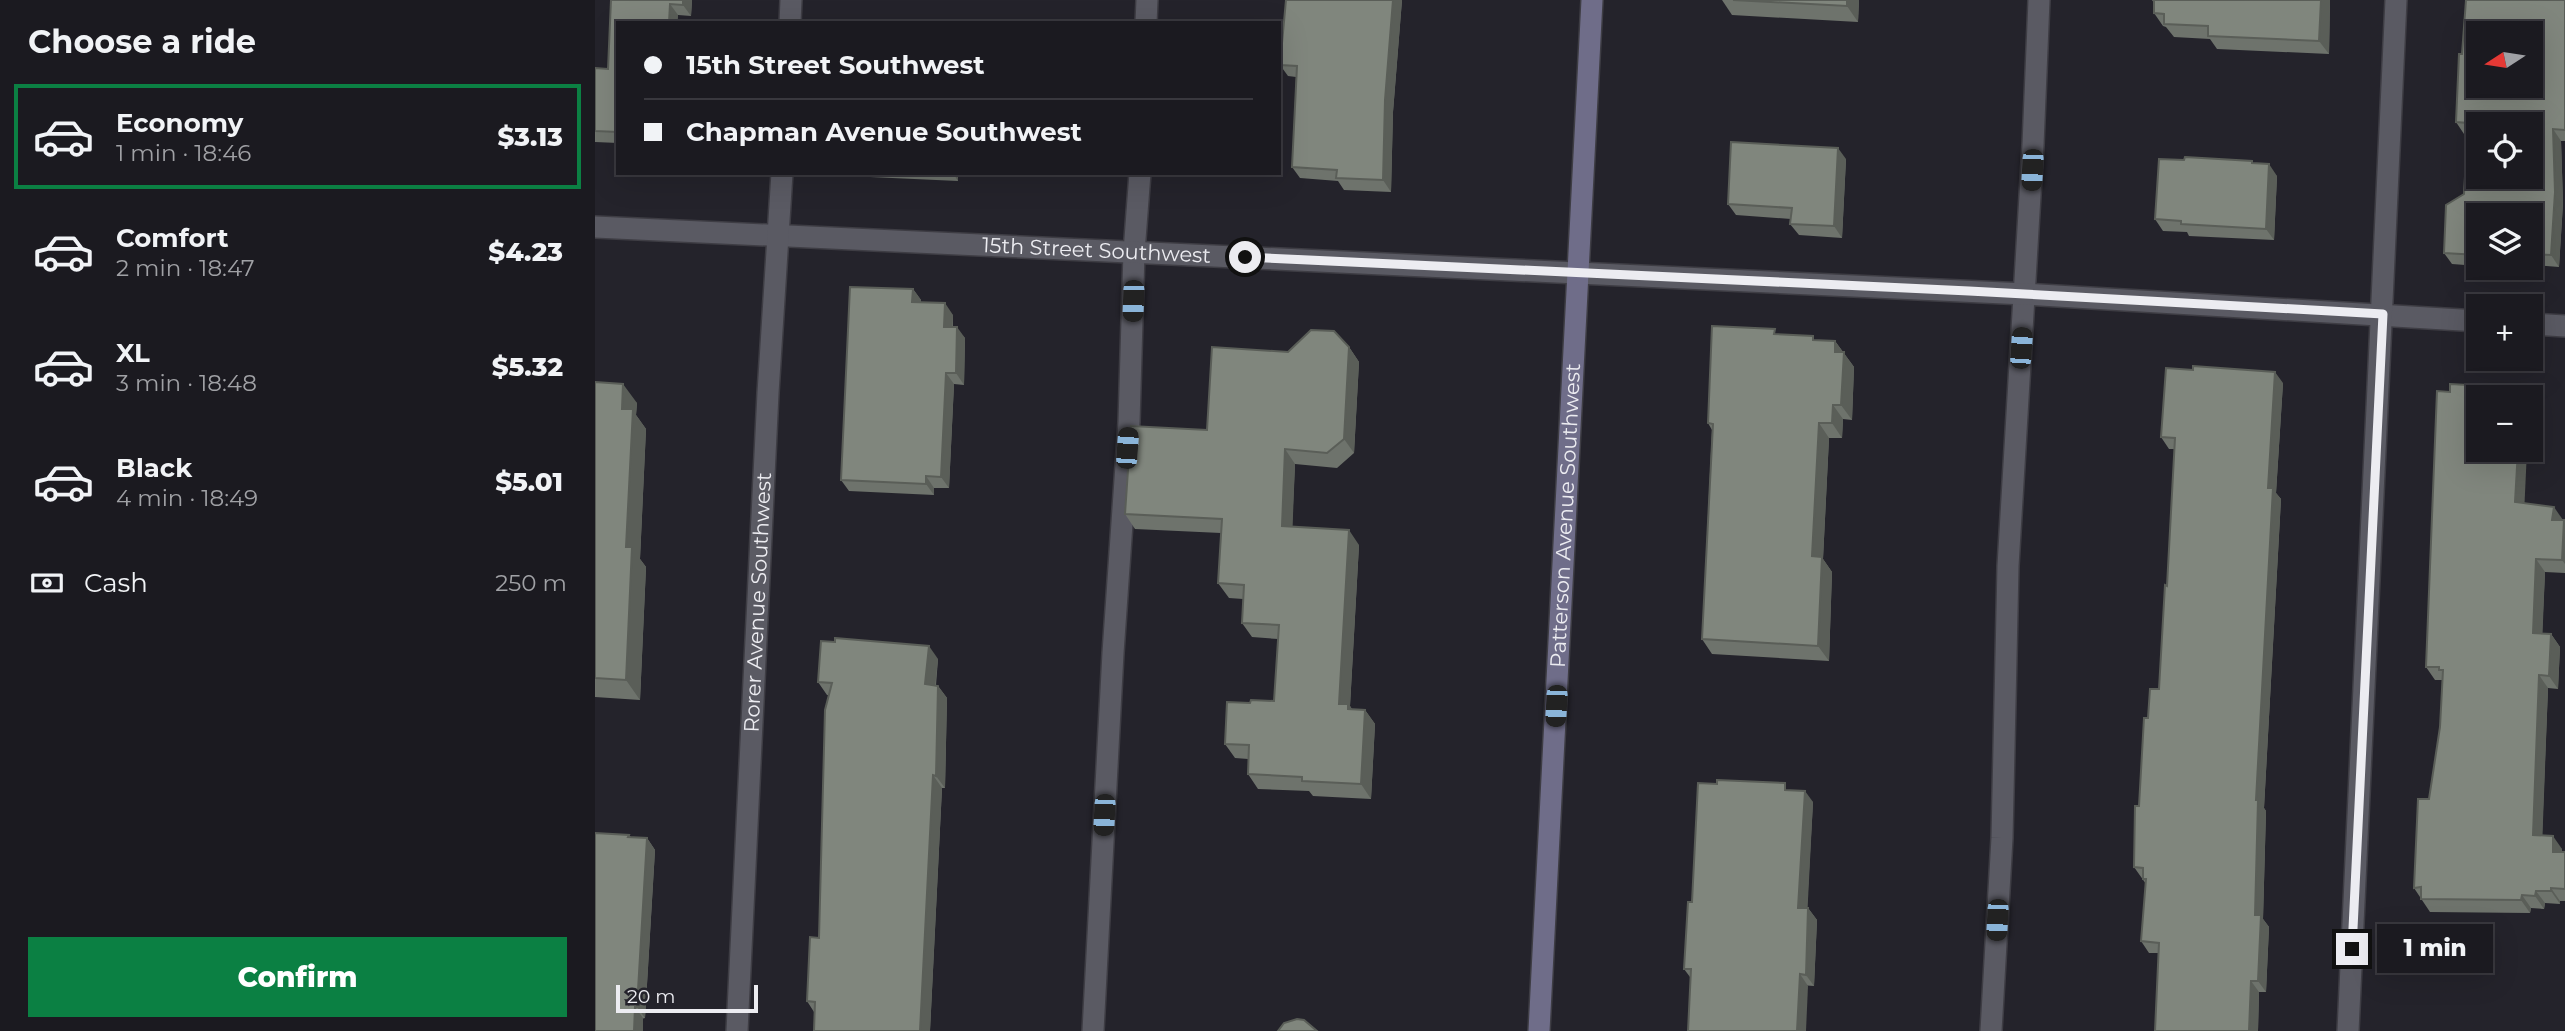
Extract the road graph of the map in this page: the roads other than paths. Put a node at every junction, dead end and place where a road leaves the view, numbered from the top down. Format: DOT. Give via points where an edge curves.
graph roads {
  1 [pos="791,0"];
  2 [pos="1147,0"];
  3 [pos="1592,0"];
  4 [pos="2039,0"];
  5 [pos="2396,0"];
  6 [pos="790,21"];
  7 [pos="1146,21"];
  8 [pos="782,175"];
  9 [pos="1140,175"];
  10 [pos="595,227"];
  11 [pos="778,235"];
  12 [pos="1134,252"];
  13 [pos="1578,272"];
  14 [pos="2025,294"];
  15 [pos="2383,314"];
  16 [pos="2466,320"];
  17 [pos="2543,325"];
  18 [pos="2565,326"];
  19 [pos="737,1031"];
  20 [pos="1093,1031"];
  21 [pos="1539,1031"];
  22 [pos="1991,1031"];
  23 [pos="2348,1031"];
  1 -- 6 [label="street"];
  2 -- 7 [label="street"];
  3 -- 13 [label="main road, Patterson Avenue Southwest"];
  4 -- 14 [label="street"];
  5 -- 15 [label="street"];
  8 -- 11 [label="street, Rorer Avenue Southwest"];
  9 -- 12 [label="street"];
  10 -- 11 [label="street, 15th Street Southwest"];
  11 -- 12 [label="street, 15th Street Southwest"];
  11 -- 19 [label="street, Rorer Avenue Southwest"];
  12 -- 13 [label="street, 15th Street Southwest"];
  12 -- 20 [label="street" via="1129,422"];
  13 -- 14 [label="street, 15th Street Southwest"];
  13 -- 21 [label="main road, Patterson Avenue Southwest"];
  14 -- 15 [label="street, 15th Street Southwest"];
  14 -- 22 [label="street" via="2008,566 2002,838"];
  15 -- 16 [label="street, 15th Street Southwest"];
  15 -- 23 [label="street"];
  17 -- 18 [label="street"];
}
